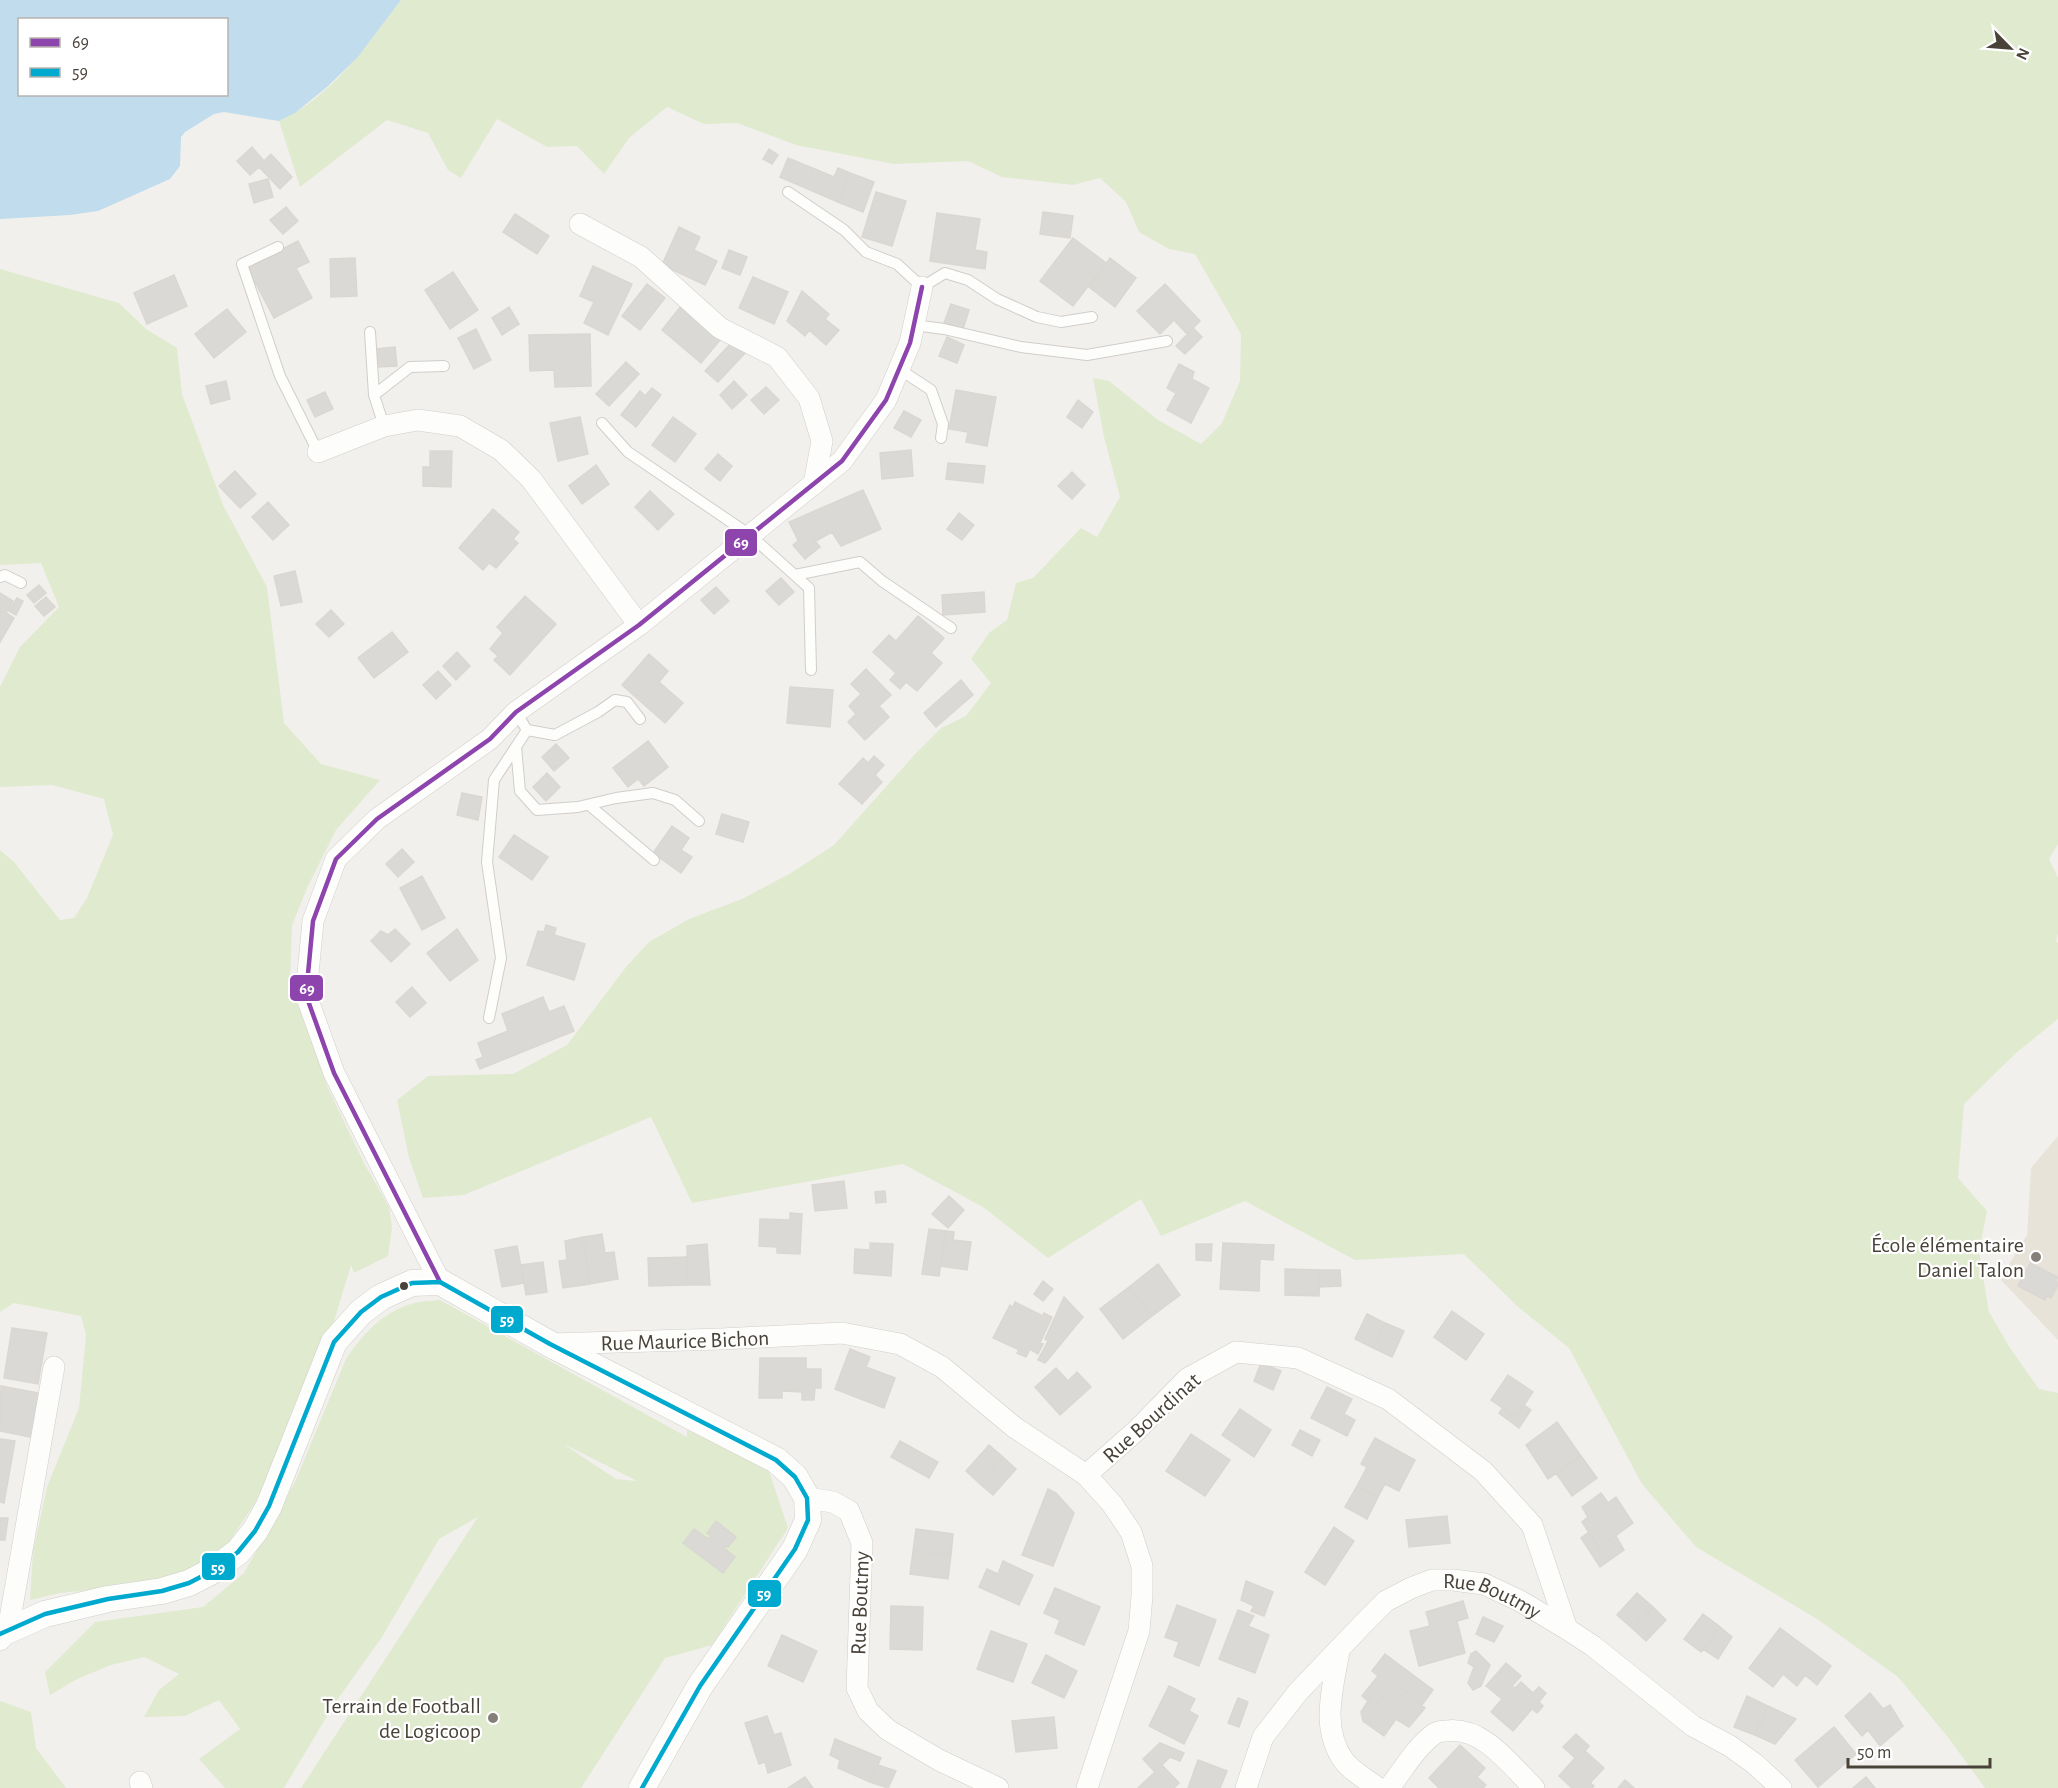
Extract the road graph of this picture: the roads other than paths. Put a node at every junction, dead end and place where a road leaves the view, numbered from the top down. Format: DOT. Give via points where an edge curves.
graph roads {
  1 [pos="788,192"];
  2 [pos="580,224"];
  3 [pos="278,247"];
  4 [pos="922,287"];
  5 [pos="1092,317"];
  6 [pos="914,325"];
  7 [pos="370,332"];
  8 [pos="1167,341"];
  9 [pos="444,366"];
  10 [pos="899,369"];
  11 [pos="374,395"];
  12 [pos="602,423"];
  13 [pos="384,426"];
  14 [pos="941,438"];
  15 [pos="318,452"];
  16 [pos="814,484"];
  17 [pos="750,535"];
  18 [pos="795,575"];
  19 [pos="0,577"];
  20 [pos="21,583"];
  21 [pos="639,625"];
  22 [pos="951,628"];
  23 [pos="812,670"];
  24 [pos="640,719"];
  25 [pos="521,721"];
  26 [pos="516,747"];
  27 [pos="589,805"];
  28 [pos="699,821"];
  29 [pos="654,860"];
  30 [pos="489,1018"];
  31 [pos="440,1282"];
  32 [pos="550,1344"];
  33 [pos="54,1367"];
  34 [pos="1086,1475"];
  35 [pos="807,1498"];
  36 [pos="1567,1629"];
  37 [pos="3,1635"];
  38 [pos="1339,1651"];
  39 [pos="667,1743"];
  40 [pos="642,1788"];
  41 [pos="649,1788"];
  42 [pos="998,1788"];
  43 [pos="1087,1788"];
  44 [pos="1246,1788"];
  45 [pos="1378,1788"];
  46 [pos="1389,1788"];
  47 [pos="1534,1788"];
  48 [pos="1782,1788"];
  1 -- 4 [label="lane" via="844,230 866,252 897,264"];
  2 -- 16 [label="street" via="641,257 720,328 777,357 809,398 822,441"];
  3 -- 15 [label="lane" via="242,264 280,376"];
  4 -- 5 [label="lane" via="945,273 968,280 997,299 1037,317 1061,322"];
  4 -- 6 [label="street"];
  6 -- 8 [label="lane" via="944,328 1021,347 1087,355"];
  6 -- 10 [label="street"];
  7 -- 11 [label="lane"];
  9 -- 11 [label="lane" via="410,367"];
  10 -- 14 [label="lane" via="931,390 943,424"];
  10 -- 16 [label="street" via="886,400 842,461"];
  11 -- 13 [label="lane"];
  12 -- 17 [label="lane" via="628,452"];
  13 -- 15 [label="street"];
  13 -- 21 [label="street" via="418,420 460,426 501,450 531,479"];
  16 -- 17 [label="street"];
  17 -- 18 [label="lane"];
  17 -- 21 [label="street"];
  18 -- 22 [label="lane" via="860,562"];
  18 -- 23 [label="lane" via="809,588"];
  19 -- 20 [label="lane" via="5,575"];
  21 -- 25 [label="street"];
  24 -- 25 [label="lane" via="627,702 615,700 555,735"];
  25 -- 26 [label="lane"];
  25 -- 31 [label="street" via="377,819 336,859 313,921 306,995 334,1073"];
  26 -- 27 [label="lane" via="520,791 537,810"];
  26 -- 30 [label="lane" via="494,780 487,862 501,958"];
  27 -- 28 [label="lane" via="653,793 675,800"];
  27 -- 29 [label="lane"];
  31 -- 32 [label="street"];
  31 -- 37 [label="street" via="412,1283 386,1293 361,1312 334,1342 270,1506 238,1552 189,1583 162,1592 108,1599 45,1614"];
  32 -- 34 [label="street, Rue Maurice Bichon" via="842,1333 900,1344 942,1367 1014,1427"];
  32 -- 35 [label="street" via="776,1460 795,1477"];
  33 -- 37 [label="street"];
  34 -- 36 [label="street, Rue Bourdinat" via="1187,1379 1236,1352 1298,1358 1388,1399 1483,1471 1532,1525"];
  34 -- 43 [label="street, Rue Bourdinat" via="1131,1532 1142,1566 1139,1632"];
  35 -- 39 [label="street" via="808,1520 795,1549 700,1686"];
  35 -- 42 [label="street, Rue Boutmy" via="833,1502 849,1511 862,1543 857,1688 868,1711 888,1730"];
  36 -- 38 [label="street, Rue Boutmy" via="1484,1584 1432,1580 1386,1601"];
  36 -- 48 [label="street, Rue Boutmy" via="1693,1726 1755,1764"];
  38 -- 44 [label="street, Rue Boutmy" via="1298,1692 1263,1737"];
  38 -- 45 [label="street" via="1330,1702 1330,1732 1345,1762"];
  39 -- 40 [label="street"];
  39 -- 41 [label="street"];
  46 -- 47 [label="street" via="1436,1732 1456,1730 1475,1734"];
}
